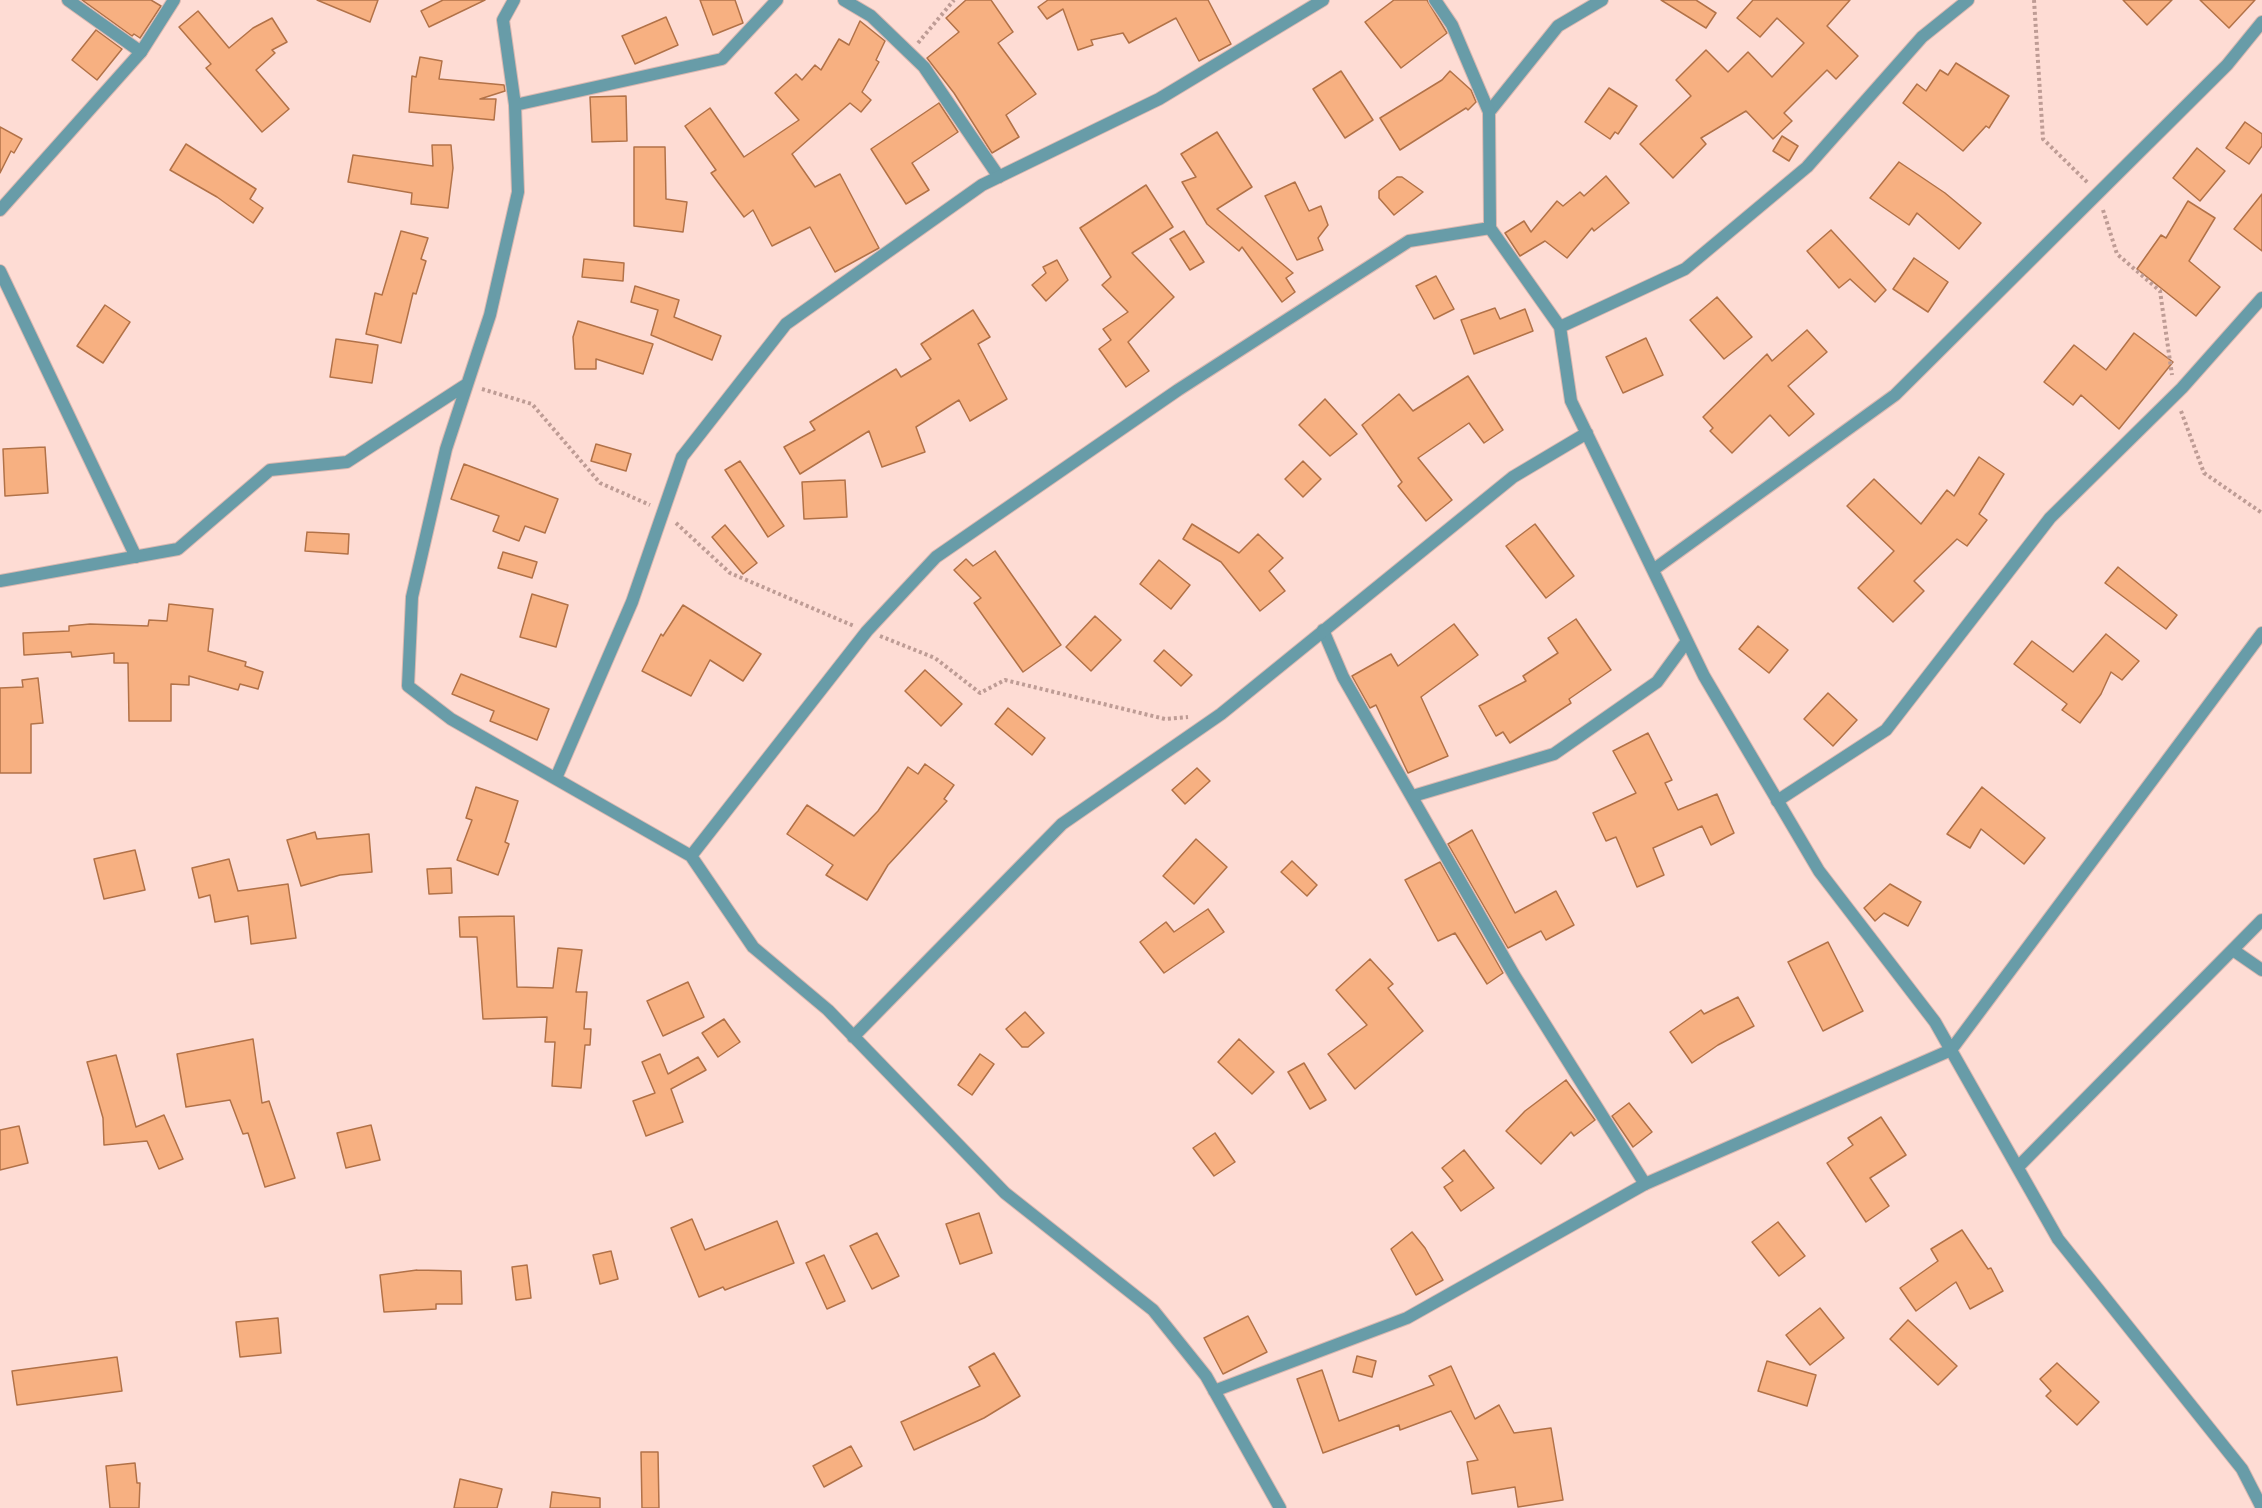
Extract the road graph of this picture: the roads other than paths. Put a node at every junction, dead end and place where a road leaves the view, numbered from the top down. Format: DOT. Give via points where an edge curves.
graph roads {
  1 [pos="68,0"];
  2 [pos="174,0"];
  3 [pos="514,0"];
  4 [pos="777,0"];
  5 [pos="844,0"];
  6 [pos="1323,0"];
  7 [pos="1436,0"];
  8 [pos="1602,0"];
  9 [pos="1968,0"];
  10 [pos="2262,22"];
  11 [pos="141,52"];
  12 [pos="515,105"];
  13 [pos="1489,112"];
  14 [pos="999,177"];
  15 [pos="0,210"];
  16 [pos="1490,228"];
  17 [pos="0,271"];
  18 [pos="2262,298"];
  19 [pos="1560,327"];
  20 [pos="467,384"];
  21 [pos="1587,433"];
  22 [pos="136,557"];
  23 [pos="1653,570"];
  24 [pos="0,580"];
  25 [pos="1323,630"];
  26 [pos="2262,633"];
  27 [pos="1688,641"];
  28 [pos="556,778"];
  29 [pos="1413,796"];
  30 [pos="1777,801"];
  31 [pos="692,856"];
  32 [pos="2262,920"];
  33 [pos="2233,950"];
  34 [pos="2262,970"];
  35 [pos="854,1037"];
  36 [pos="1951,1050"];
  37 [pos="2018,1167"];
  38 [pos="1645,1184"];
  39 [pos="1214,1391"];
  40 [pos="1280,1508"];
  41 [pos="2262,1508"];
  1 -- 11 [label="street"];
  2 -- 11 [label="street"];
  3 -- 12 [label="street" via="503,20"];
  4 -- 12 [label="street" via="722,59"];
  5 -- 14 [label="street" via="871,16 924,67"];
  6 -- 14 [label="street" via="1159,99"];
  7 -- 13 [label="street" via="1452,25"];
  8 -- 13 [label="street" via="1558,26"];
  9 -- 19 [label="street" via="1922,37 1807,167 1685,269"];
  10 -- 23 [label="street" via="2227,65 1895,396"];
  11 -- 15 [label="street"];
  12 -- 20 [label="street" via="518,192 490,315"];
  13 -- 16 [label="street"];
  14 -- 28 [label="street" via="982,185 786,324 682,457 633,602"];
  16 -- 19 [label="street"];
  16 -- 31 [label="street" via="1410,241 1178,390 936,556 867,631"];
  17 -- 22 [label="street"];
  18 -- 30 [label="street" via="2175,395 2050,518 1886,730"];
  19 -- 21 [label="street" via="1571,401"];
  20 -- 22 [label="street" via="346,462 270,470 178,549"];
  20 -- 28 [label="street" via="446,449 412,597 408,686 450,719"];
  21 -- 23 [label="street"];
  21 -- 25 [label="street" via="1513,477"];
  22 -- 24 [label="street"];
  23 -- 27 [label="street"];
  25 -- 29 [label="street" via="1343,677"];
  25 -- 35 [label="street" via="1221,714 1062,824"];
  26 -- 36 [label="street"];
  27 -- 29 [label="street" via="1657,682 1554,754"];
  27 -- 30 [label="street" via="1704,676"];
  28 -- 31 [label="street"];
  29 -- 38 [label="street" via="1515,975"];
  30 -- 36 [label="street" via="1819,871 1935,1022"];
  31 -- 35 [label="street" via="753,947"];
  32 -- 33 [label="street"];
  33 -- 34 [label="street"];
  33 -- 37 [label="street"];
  35 -- 39 [label="street" via="1005,1193 1153,1310"];
  36 -- 37 [label="street"];
  36 -- 38 [label="street"];
  37 -- 41 [label="street" via="2058,1239 2242,1469"];
  38 -- 39 [label="street" via="1407,1318"];
  39 -- 40 [label="street"];
}
